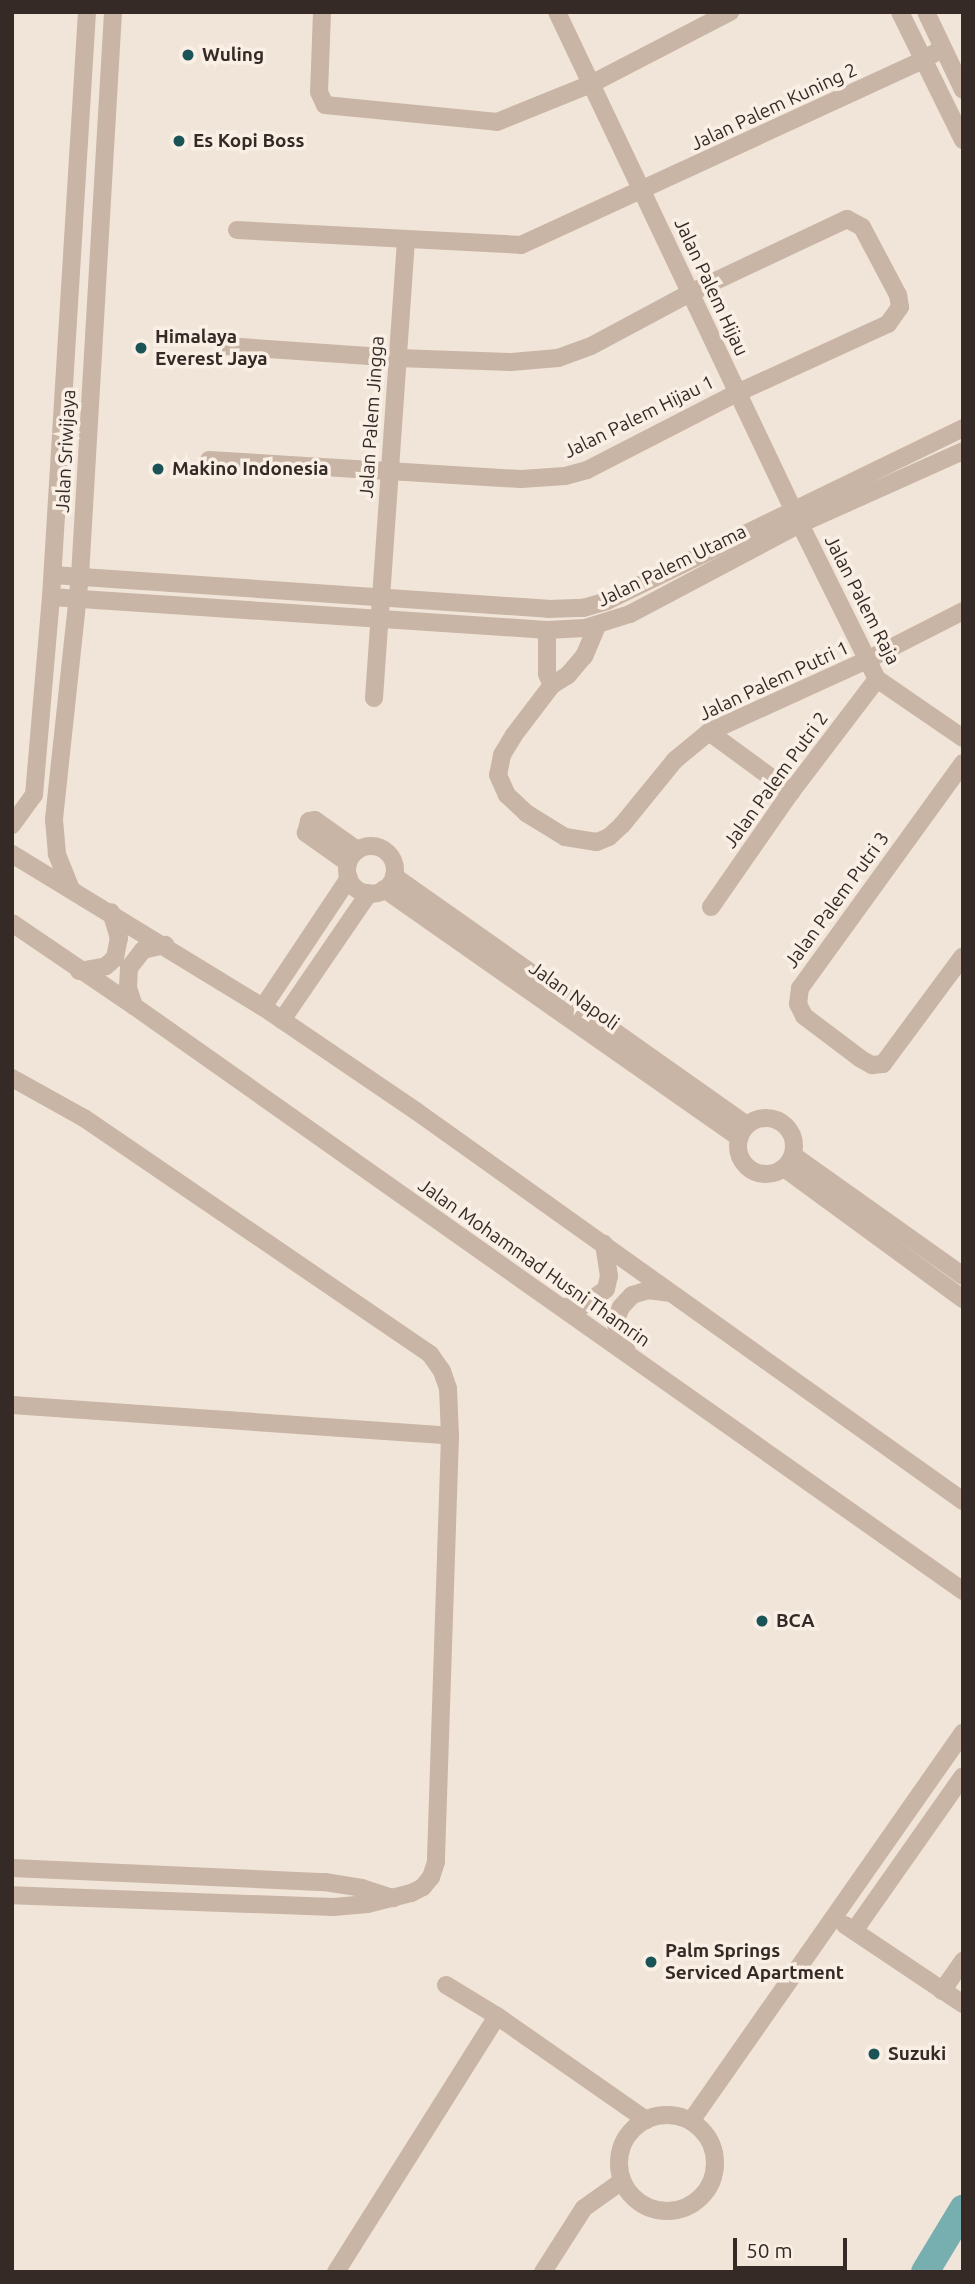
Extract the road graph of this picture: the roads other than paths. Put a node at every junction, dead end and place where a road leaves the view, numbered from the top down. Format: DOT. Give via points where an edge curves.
graph roads {
  1 [pos="87,12"];
  2 [pos="114,12"];
  3 [pos="322,12"];
  4 [pos="557,12"];
  5 [pos="730,12"];
  6 [pos="900,12"];
  7 [pos="926,12"];
  8 [pos="943,48"];
  9 [pos="923,60"];
  10 [pos="591,84"];
  11 [pos="963,90"];
  12 [pos="963,140"];
  13 [pos="642,191"];
  14 [pos="237,230"];
  15 [pos="406,242"];
  16 [pos="690,293"];
  17 [pos="226,346"];
  18 [pos="397,358"];
  19 [pos="737,393"];
  20 [pos="963,428"];
  21 [pos="963,451"];
  22 [pos="209,460"];
  23 [pos="390,470"];
  24 [pos="796,517"];
  25 [pos="53,575"];
  26 [pos="87,577"];
  27 [pos="381,596"];
  28 [pos="51,597"];
  29 [pos="86,599"];
  30 [pos="963,611"];
  31 [pos="380,617"];
  32 [pos="597,626"];
  33 [pos="547,630"];
  34 [pos="867,660"];
  35 [pos="877,679"];
  36 [pos="552,685"];
  37 [pos="374,698"];
  38 [pos="709,732"];
  39 [pos="963,738"];
  40 [pos="963,763"];
  41 [pos="791,792"];
  42 [pos="12,825"];
  43 [pos="12,855"];
  44 [pos="352,864"];
  45 [pos="382,886"];
  46 [pos="71,889"];
  47 [pos="711,907"];
  48 [pos="111,912"];
  49 [pos="12,923"];
  50 [pos="165,945"];
  51 [pos="963,956"];
  52 [pos="79,971"];
  53 [pos="134,1006"];
  54 [pos="263,1007"];
  55 [pos="282,1020"];
  56 [pos="12,1078"];
  57 [pos="743,1132"];
  58 [pos="788,1162"];
  59 [pos="604,1243"];
  60 [pos="963,1276"];
  61 [pos="672,1293"];
  62 [pos="963,1298"];
  63 [pos="562,1307"];
  64 [pos="629,1357"];
  65 [pos="12,1405"];
  66 [pos="450,1436"];
  67 [pos="963,1501"];
  68 [pos="963,1591"];
  69 [pos="963,1733"];
  70 [pos="963,1776"];
  71 [pos="12,1868"];
  72 [pos="12,1895"];
  73 [pos="393,1898"];
  74 [pos="833,1917"];
  75 [pos="854,1931"];
  76 [pos="963,1961"];
  77 [pos="446,1985"];
  78 [pos="942,1991"];
  79 [pos="963,2004"];
  80 [pos="497,2016"];
  81 [pos="646,2120"];
  82 [pos="691,2121"];
  83 [pos="622,2181"];
  84 [pos="336,2272"];
  85 [pos="543,2272"];
  1 -- 25 [label="street, Jalan Sriwijaya"];
  2 -- 26 [label="street, Jalan Sriwijaya"];
  3 -- 10 [label="street" via="318,92 325,105 497,122"];
  4 -- 10 [label="street, Jalan Palem Hijau"];
  5 -- 10 [label="street"];
  6 -- 9 [label="street"];
  7 -- 8 [label="street"];
  8 -- 9 [label="street, Jalan Palem Kuning 2"];
  8 -- 11 [label="street"];
  9 -- 12 [label="street"];
  9 -- 13 [label="street, Jalan Palem Kuning 2"];
  10 -- 13 [label="street, Jalan Palem Hijau"];
  13 -- 15 [label="street, Jalan Palem Kuning 2" via="521,245"];
  13 -- 16 [label="street, Jalan Palem Hijau"];
  14 -- 15 [label="street, Jalan Palem Kuning 2"];
  15 -- 18 [label="street, Jalan Palem Jingga"];
  16 -- 18 [label="street" via="591,346 558,358 510,362"];
  16 -- 19 [label="street, Jalan Palem Hijau"];
  16 -- 19 [label="street, Jalan Palem Hijau 1" via="847,219 862,227 898,295 900,307 888,324"];
  17 -- 18 [label="street"];
  18 -- 23 [label="street, Jalan Palem Jingga"];
  19 -- 23 [label="street, Jalan Palem Hijau 1" via="587,470 565,476 521,479"];
  19 -- 24 [label="street, Jalan Palem Hijau"];
  20 -- 24 [label="street, Jalan Palem Utama"];
  21 -- 24 [label="street, Jalan Palem Utama"];
  22 -- 23 [label="street, Jalan Palem Hijau 1"];
  23 -- 27 [label="street, Jalan Palem Jingga"];
  24 -- 27 [label="street, Jalan Palem Utama" via="591,607 548,609"];
  24 -- 32 [label="street, Jalan Palem Utama" via="646,607"];
  24 -- 34 [label="street, Jalan Palem Raja"];
  25 -- 26 [label="street, Jalan Palem Utama"];
  25 -- 28 [label="street, Jalan Sriwijaya"];
  26 -- 27 [label="street, Jalan Palem Utama"];
  26 -- 29 [label="street, Jalan Sriwijaya"];
  27 -- 31 [label="street"];
  28 -- 29 [label="street, Jalan Palem Utama"];
  28 -- 42 [label="street, Jalan Sriwijaya" via="34,795"];
  29 -- 31 [label="street, Jalan Palem Utama"];
  29 -- 46 [label="street, Jalan Sriwijaya" via="54,819 57,854"];
  30 -- 34 [label="street, Jalan Palem Putri 1"];
  31 -- 33 [label="street, Jalan Palem Utama"];
  31 -- 37 [label="street"];
  32 -- 33 [label="street, Jalan Palem Utama"];
  32 -- 36 [label="street, Jalan Palem Putri 1" via="584,656"];
  33 -- 36 [label="street" via="547,674"];
  34 -- 35 [label="street, Jalan Palem Raja"];
  34 -- 38 [label="street, Jalan Palem Putri 1"];
  35 -- 39 [label="street, Jalan Palem Raja"];
  35 -- 41 [label="street, Jalan Palem Putri 2"];
  36 -- 38 [label="street, Jalan Palem Putri 1" via="502,755 498,775 507,795 526,813 565,837 597,842 609,837 676,760"];
  38 -- 41 [label="street"];
  40 -- 51 [label="street, Jalan Palem Putri 3" via="800,988 798,1004 804,1016 861,1059 883,1064"];
  41 -- 47 [label="street, Jalan Palem Putri 2"];
  43 -- 46 [label="street"];
  44 -- 45 [label="street, Jalan Napoli" via="357,888"];
  44 -- 45 [label="street, Jalan Napoli" via="372,846 387,852 394,861"];
  44 -- 54 [label="street"];
  45 -- 55 [label="street"];
  45 -- 57 [label="street, Jalan Napoli"];
  46 -- 48 [label="street"];
  48 -- 50 [label="street"];
  48 -- 52 [label="street" via="119,938 115,958 106,966"];
  49 -- 52 [label="street, Jalan Mohammad Husni Thamrin"];
  50 -- 53 [label="street" via="143,950 129,968"];
  50 -- 54 [label="street"];
  52 -- 53 [label="street, Jalan Mohammad Husni Thamrin"];
  53 -- 63 [label="street, Jalan Mohammad Husni Thamrin"];
  54 -- 55 [label="street"];
  55 -- 59 [label="street"];
  56 -- 66 [label="street" via="84,1118 430,1354 449,1388"];
  57 -- 58 [label="street" via="741,1159 753,1170 768,1174"];
  57 -- 58 [label="street" via="763,1118 780,1121 792,1134"];
  58 -- 60 [label="street"];
  58 -- 62 [label="street"];
  59 -- 61 [label="street"];
  59 -- 63 [label="street" via="609,1276 606,1289 582,1306"];
  61 -- 64 [label="street" via="648,1290 632,1295 621,1307 615,1322"];
  61 -- 67 [label="street"];
  63 -- 64 [label="street, Jalan Mohammad Husni Thamrin"];
  64 -- 68 [label="street, Jalan Mohammad Husni Thamrin"];
  65 -- 66 [label="street"];
  66 -- 73 [label="street" via="436,1862 423,1887"];
  69 -- 74 [label="street"];
  70 -- 75 [label="street"];
  71 -- 73 [label="street" via="325,1882"];
  72 -- 73 [label="street" via="333,1907"];
  74 -- 75 [label="street"];
  74 -- 82 [label="street"];
  75 -- 78 [label="street"];
  76 -- 78 [label="street"];
  77 -- 80 [label="street"];
  78 -- 79 [label="street"];
  80 -- 81 [label="street"];
  80 -- 84 [label="street"];
  81 -- 82 [label="street" via="668,2115"];
  81 -- 83 [label="street" via="634,2128 620,2153"];
  82 -- 83 [label="street" via="708,2139 715,2162 709,2186 692,2204 677,2210 644,2205"];
  83 -- 85 [label="street" via="584,2208"];
}
